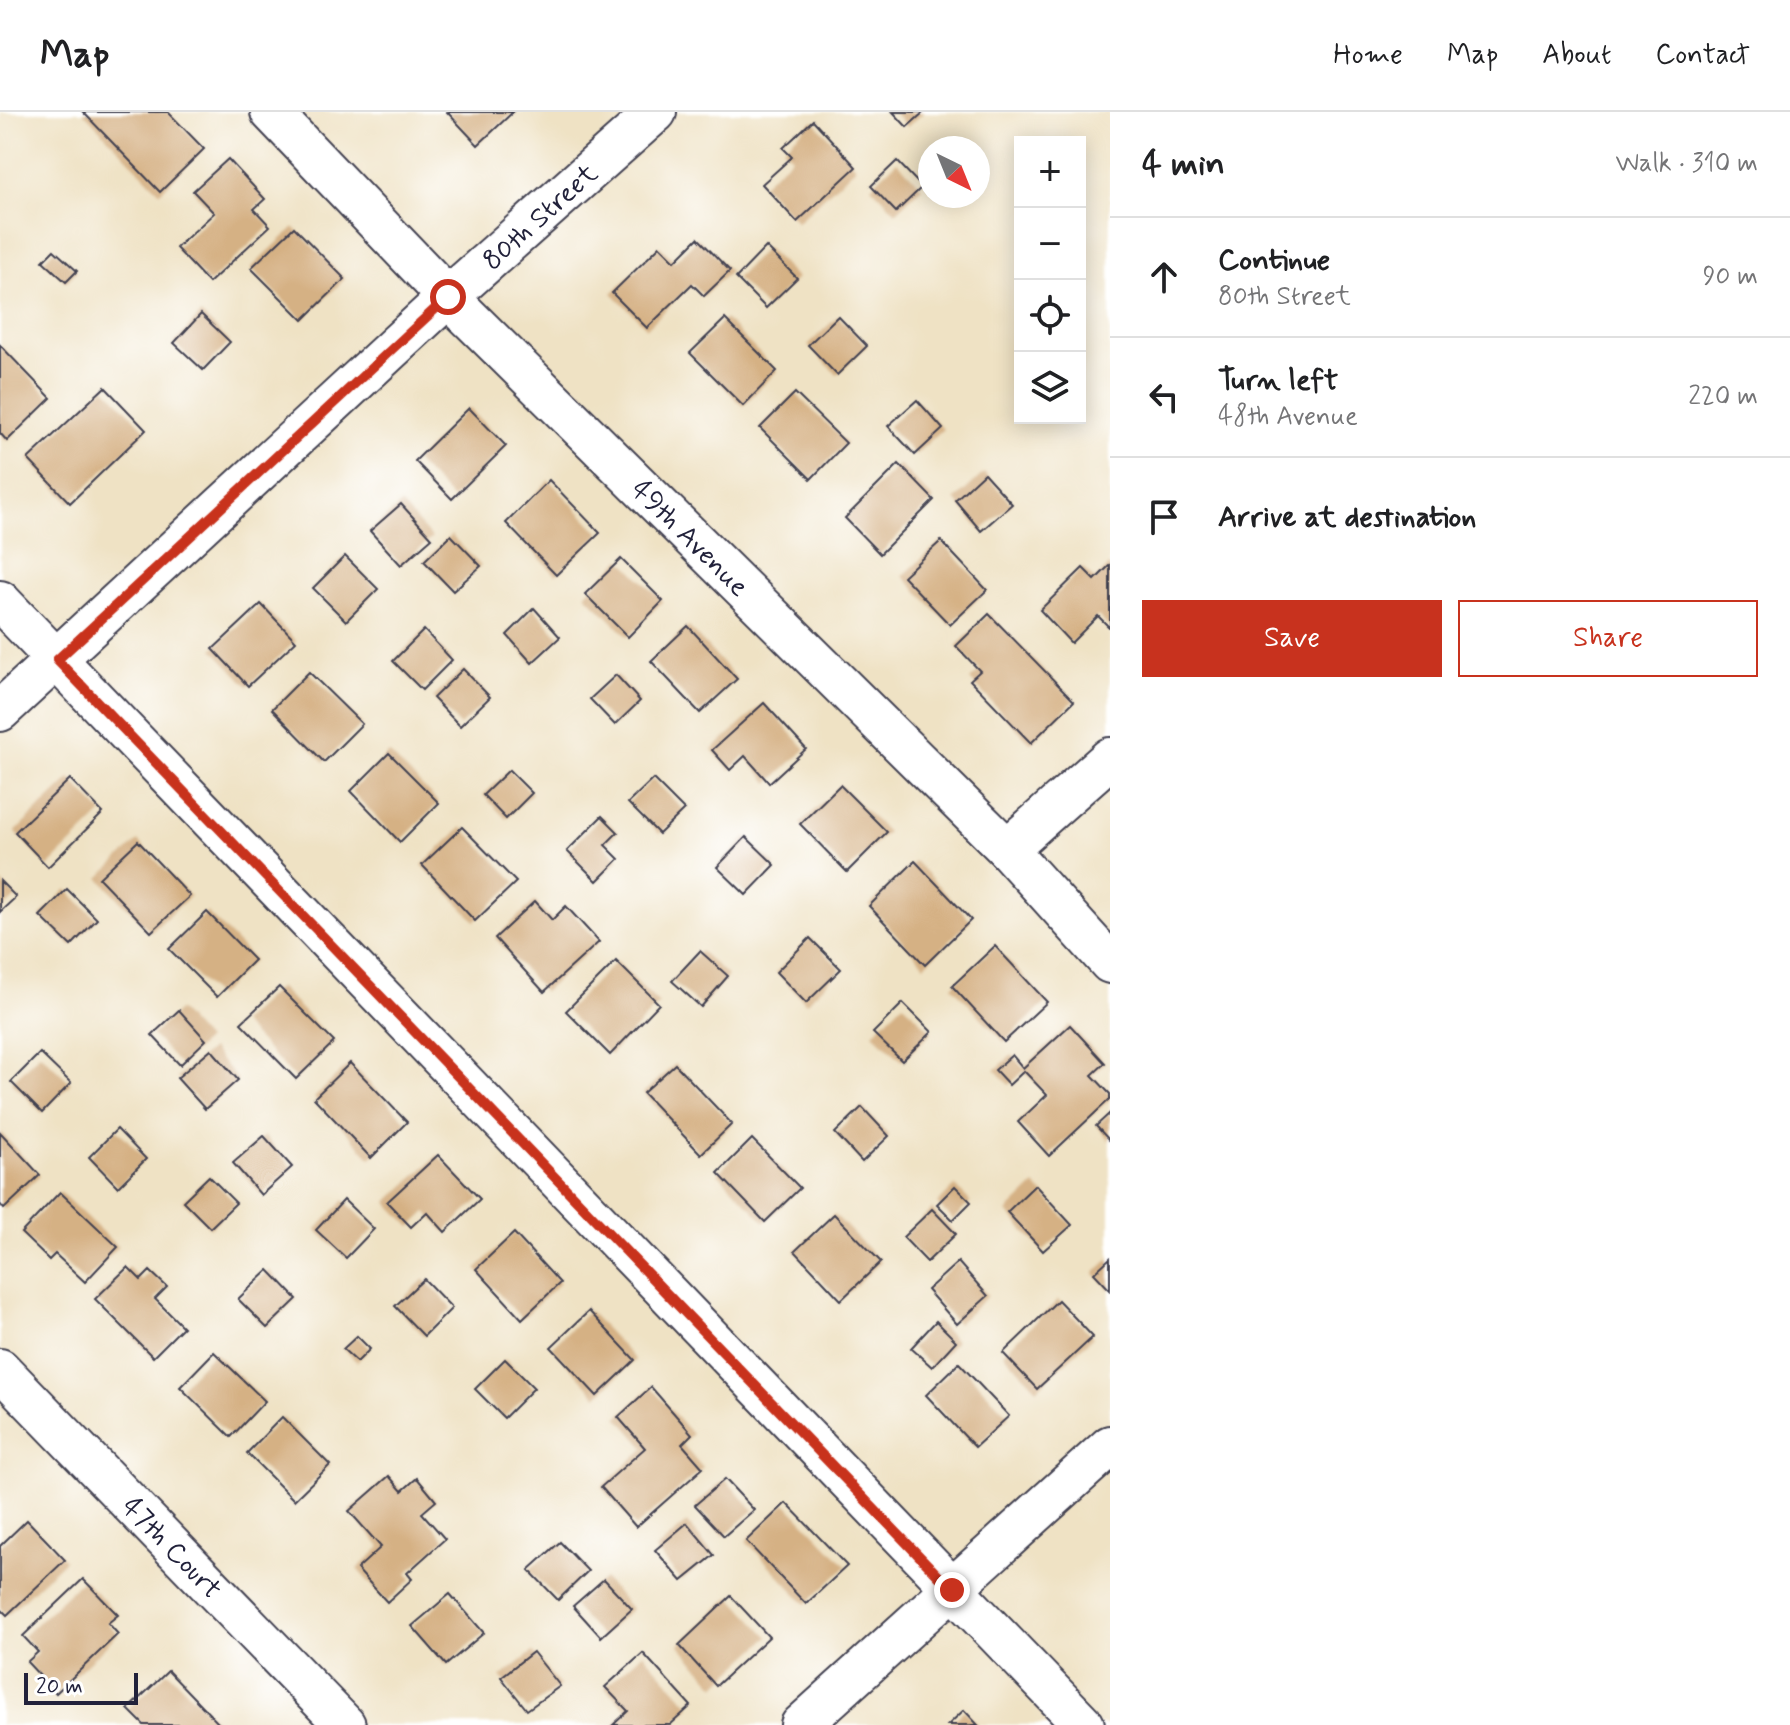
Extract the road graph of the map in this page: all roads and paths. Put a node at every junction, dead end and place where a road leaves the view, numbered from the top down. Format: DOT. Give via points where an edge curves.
graph roads {
  1 [pos="271,112"];
  2 [pos="656,112"];
  3 [pos="448,297"];
  4 [pos="0,601"];
  5 [pos="57,660"];
  6 [pos="0,711"];
  7 [pos="1110,758"];
  8 [pos="1007,849"];
  9 [pos="1110,963"];
  10 [pos="0,1369"];
  11 [pos="1110,1446"];
  12 [pos="952,1590"];
  13 [pos="345,1725"];
  14 [pos="801,1725"];
  15 [pos="1084,1725"];
  1 -- 3 [label="street, 49th Avenue"];
  2 -- 3 [label="street, 80th Street"];
  3 -- 5 [label="street, 80th Street"];
  3 -- 8 [label="street, 49th Avenue"];
  4 -- 5 [label="street"];
  5 -- 6 [label="street, 80th Street"];
  5 -- 12 [label="street"];
  7 -- 8 [label="street"];
  8 -- 9 [label="street, 49th Avenue"];
  10 -- 13 [label="street, 47th Court"];
  11 -- 12 [label="street"];
  12 -- 14 [label="street"];
  12 -- 15 [label="street"];
}
